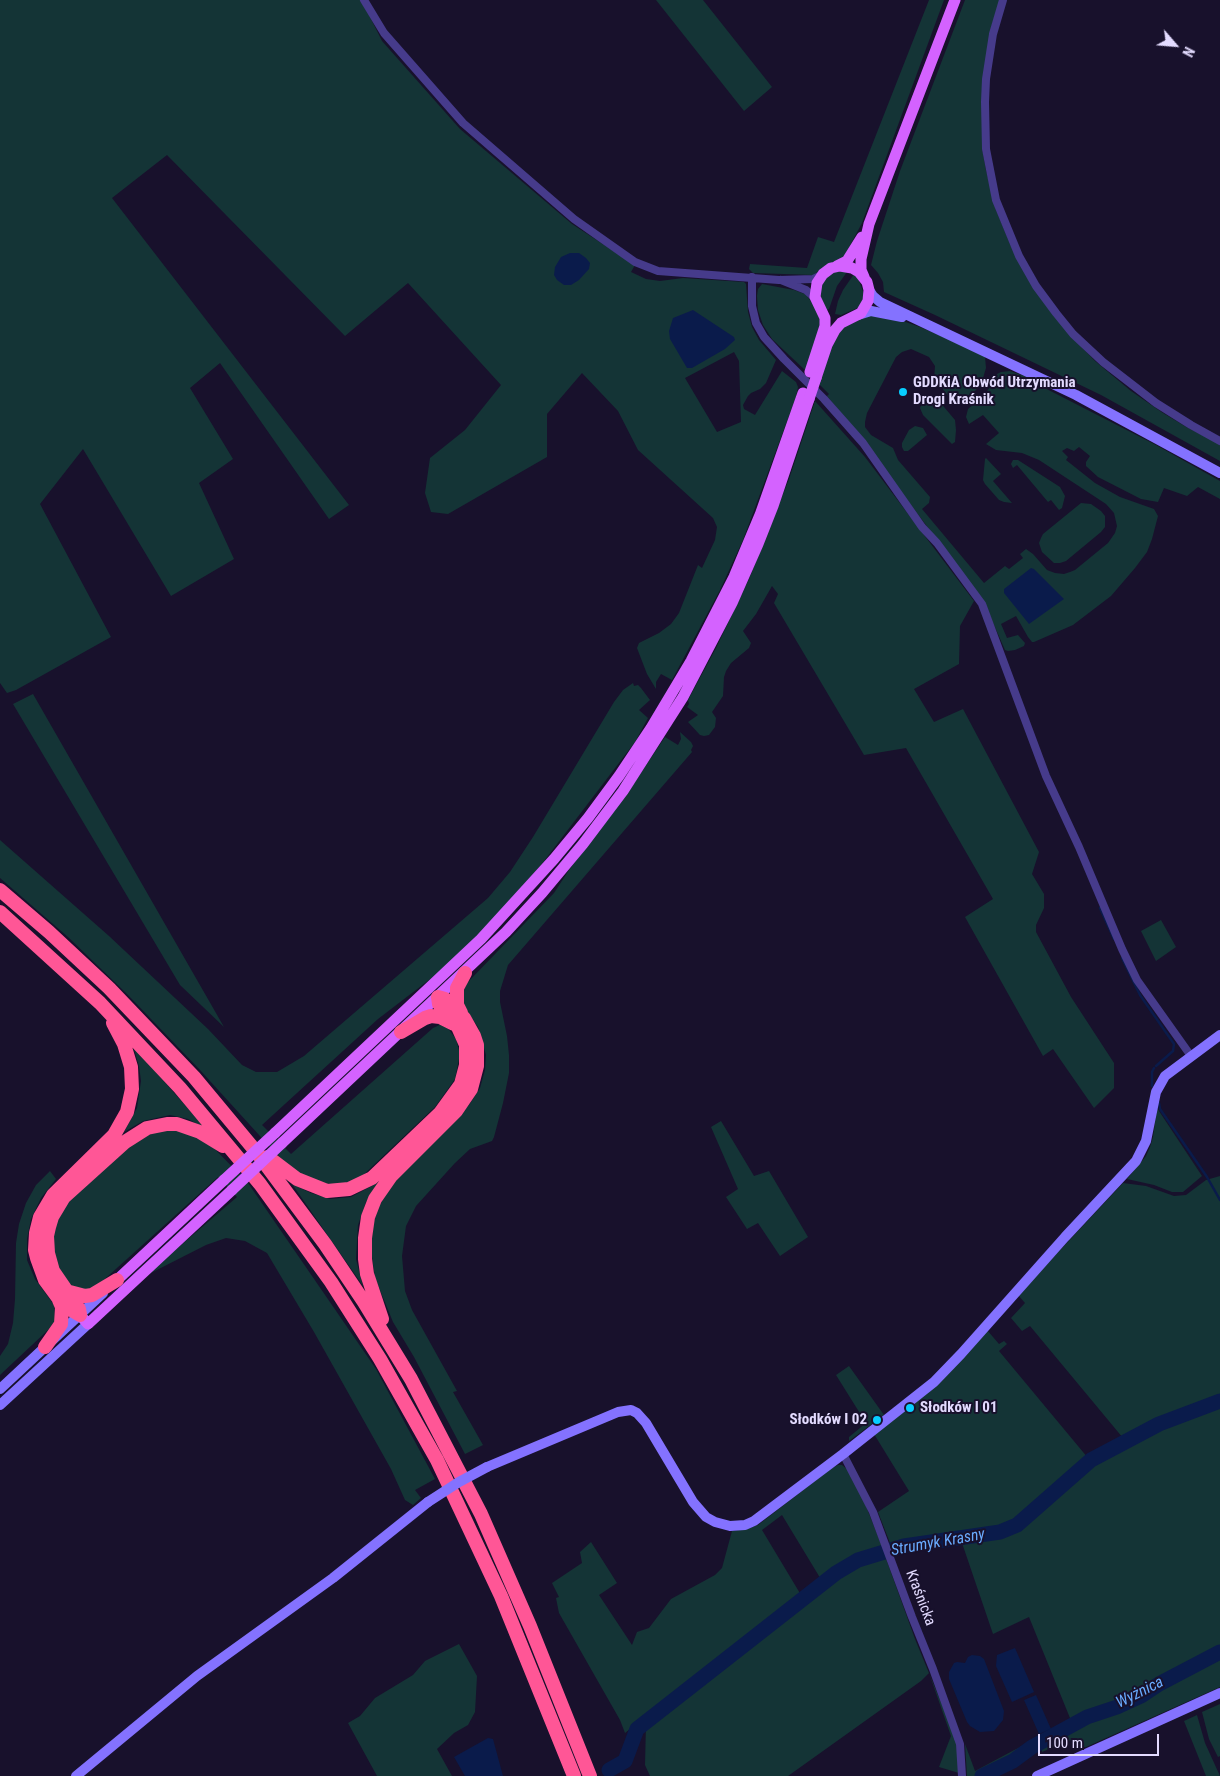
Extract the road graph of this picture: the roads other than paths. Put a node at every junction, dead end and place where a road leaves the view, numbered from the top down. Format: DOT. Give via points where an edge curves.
graph roads {
  1 [pos="364,0"];
  2 [pos="955,0"];
  3 [pos="1003,0"];
  4 [pos="869,224"];
  5 [pos="837,266"];
  6 [pos="823,274"];
  7 [pos="752,277"];
  8 [pos="864,277"];
  9 [pos="779,280"];
  10 [pos="869,290"];
  11 [pos="819,305"];
  12 [pos="853,317"];
  13 [pos="917,320"];
  14 [pos="813,375"];
  15 [pos="806,396"];
  16 [pos="1220,441"];
  17 [pos="1220,473"];
  18 [pos="0,890"];
  19 [pos="0,912"];
  20 [pos="465,973"];
  21 [pos="434,993"];
  22 [pos="100,1003"];
  23 [pos="460,1022"];
  24 [pos="401,1032"];
  25 [pos="1220,1035"];
  26 [pos="1191,1056"];
  27 [pos="239,1131"];
  28 [pos="241,1159"];
  29 [pos="117,1280"];
  30 [pos="62,1295"];
  31 [pos="84,1319"];
  32 [pos="45,1346"];
  33 [pos="391,1346"];
  34 [pos="0,1389"];
  35 [pos="0,1405"];
  36 [pos="842,1454"];
  37 [pos="1220,1693"];
  38 [pos="76,1776"];
  39 [pos="574,1776"];
  40 [pos="590,1776"];
  41 [pos="962,1776"];
  42 [pos="1037,1776"];
  1 -- 7 [label="street" via="384,33 463,123 574,220 642,266 658,271"];
  2 -- 4 [label="main road"];
  3 -- 16 [label="street" via="993,34 986,79 986,149 996,200 1019,256 1056,313 1097,357 1156,403"];
  4 -- 5 [label="main road" via="850,257"];
  4 -- 8 [label="main road" via="861,258"];
  5 -- 6 [label="main road"];
  5 -- 8 [label="main road" via="852,268"];
  6 -- 9 [label="street" via="813,279"];
  6 -- 11 [label="main road" via="816,286"];
  7 -- 9 [label="street"];
  7 -- 26 [label="street" via="752,306 756,324 764,337 863,443 982,604 1046,776 1122,949 1137,980"];
  8 -- 10 [label="main road"];
  9 -- 11 [label="street" via="806,290"];
  10 -- 12 [label="main road" via="867,304"];
  10 -- 13 [label="street" via="876,300"];
  11 -- 12 [label="main road" via="834,319"];
  11 -- 14 [label="main road" via="825,326"];
  12 -- 13 [label="street" via="871,311"];
  12 -- 14 [label="main road" via="838,326"];
  13 -- 17 [label="street" via="1076,395"];
  14 -- 15 [label="main road"];
  15 -- 20 [label="main road" via="791,455 758,544 729,610 675,711 623,791 583,844 519,918"];
  15 -- 21 [label="main road" via="734,577 691,661 651,728 588,818"];
  18 -- 27 [label="highway" via="109,988 194,1077"];
  19 -- 22 [label="highway"];
  20 -- 21 [label="main road"];
  20 -- 23 [label="highway" via="456,997"];
  21 -- 23 [label="highway" via="439,1004"];
  21 -- 24 [label="main road"];
  21 -- 29 [label="main road, bridge" via="275,1133"];
  22 -- 28 [label="highway"];
  22 -- 30 [label="highway" via="128,1056 132,1089 127,1112 114,1135 53,1194 40,1217 36,1233 37,1258 45,1280"];
  23 -- 24 [label="highway" via="431,1016"];
  23 -- 27 [label="highway" via="467,1056 461,1084 448,1104 419,1134 372,1178 360,1185 338,1191 311,1185 279,1167"];
  23 -- 33 [label="highway" via="474,1036 477,1044 477,1066 471,1089 456,1110 391,1176 373,1204 366,1227 367,1274"];
  24 -- 31 [label="main road, bridge" via="232,1190"];
  25 -- 26 [label="street"];
  26 -- 36 [label="street" via="1170,1072 1158,1087 1146,1141 1132,1165 934,1382"];
  27 -- 33 [label="highway" via="325,1244"];
  28 -- 30 [label="highway" via="211,1137 177,1124 147,1128 125,1142 64,1197 52,1217 47,1236 48,1253"];
  28 -- 39 [label="highway" via="331,1282 380,1359 432,1452 501,1596"];
  29 -- 30 [label="highway" via="92,1295"];
  29 -- 31 [label="street"];
  30 -- 31 [label="highway" via="79,1309"];
  30 -- 32 [label="highway" via="61,1324"];
  31 -- 32 [label="street"];
  31 -- 35 [label="street"];
  32 -- 34 [label="street"];
  33 -- 40 [label="highway" via="415,1385 499,1552"];
  36 -- 38 [label="street, bridge" via="771,1510 754,1521 736,1526 715,1522 700,1511 646,1423 631,1410 618,1412 487,1467 459,1482 400,1523 333,1578 197,1676"];
  36 -- 41 [label="street, Kraśnicka" via="873,1512 934,1669 960,1744"];
  37 -- 42 [label="street"];
}
